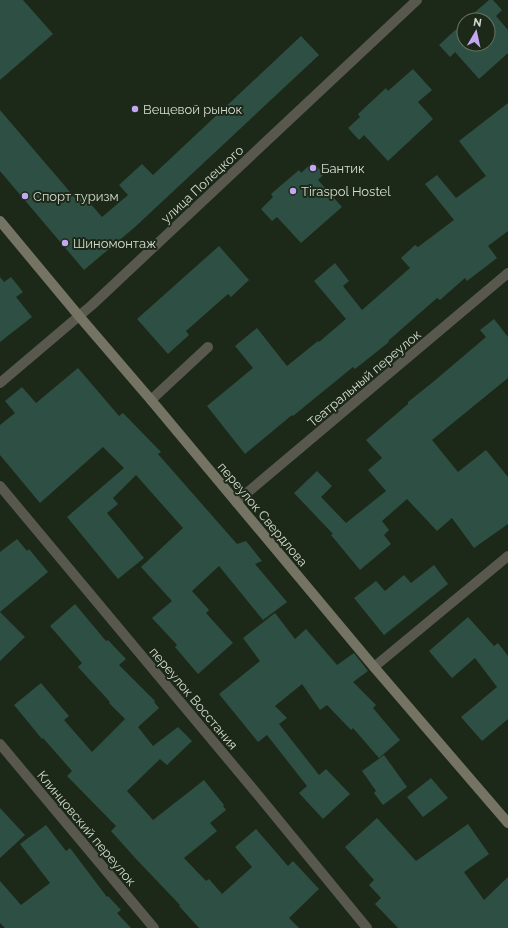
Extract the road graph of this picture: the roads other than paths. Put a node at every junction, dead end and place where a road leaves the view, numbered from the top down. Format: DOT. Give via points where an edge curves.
graph roads {
  1 [pos="417,0"];
  2 [pos="0,221"];
  3 [pos="508,274"];
  4 [pos="79,316"];
  5 [pos="208,347"];
  6 [pos="0,383"];
  7 [pos="151,400"];
  8 [pos="0,486"];
  9 [pos="236,502"];
  10 [pos="508,556"];
  11 [pos="374,667"];
  12 [pos="0,744"];
  13 [pos="508,823"];
  14 [pos="154,928"];
  15 [pos="368,928"];
  1 -- 4 [label="street, улица Полецкого"];
  2 -- 4 [label="main road, переулок Свердлова"];
  3 -- 9 [label="street, Театральный переулок"];
  4 -- 6 [label="street, улица Полецкого"];
  4 -- 7 [label="main road, переулок Свердлова"];
  5 -- 7 [label="street"];
  7 -- 9 [label="main road, переулок Свердлова"];
  8 -- 15 [label="street, переулок Восстания"];
  9 -- 11 [label="main road, переулок Свердлова"];
  10 -- 11 [label="street"];
  11 -- 13 [label="main road, переулок Свердлова"];
  12 -- 14 [label="street, Клинцовский переулок"];
}
